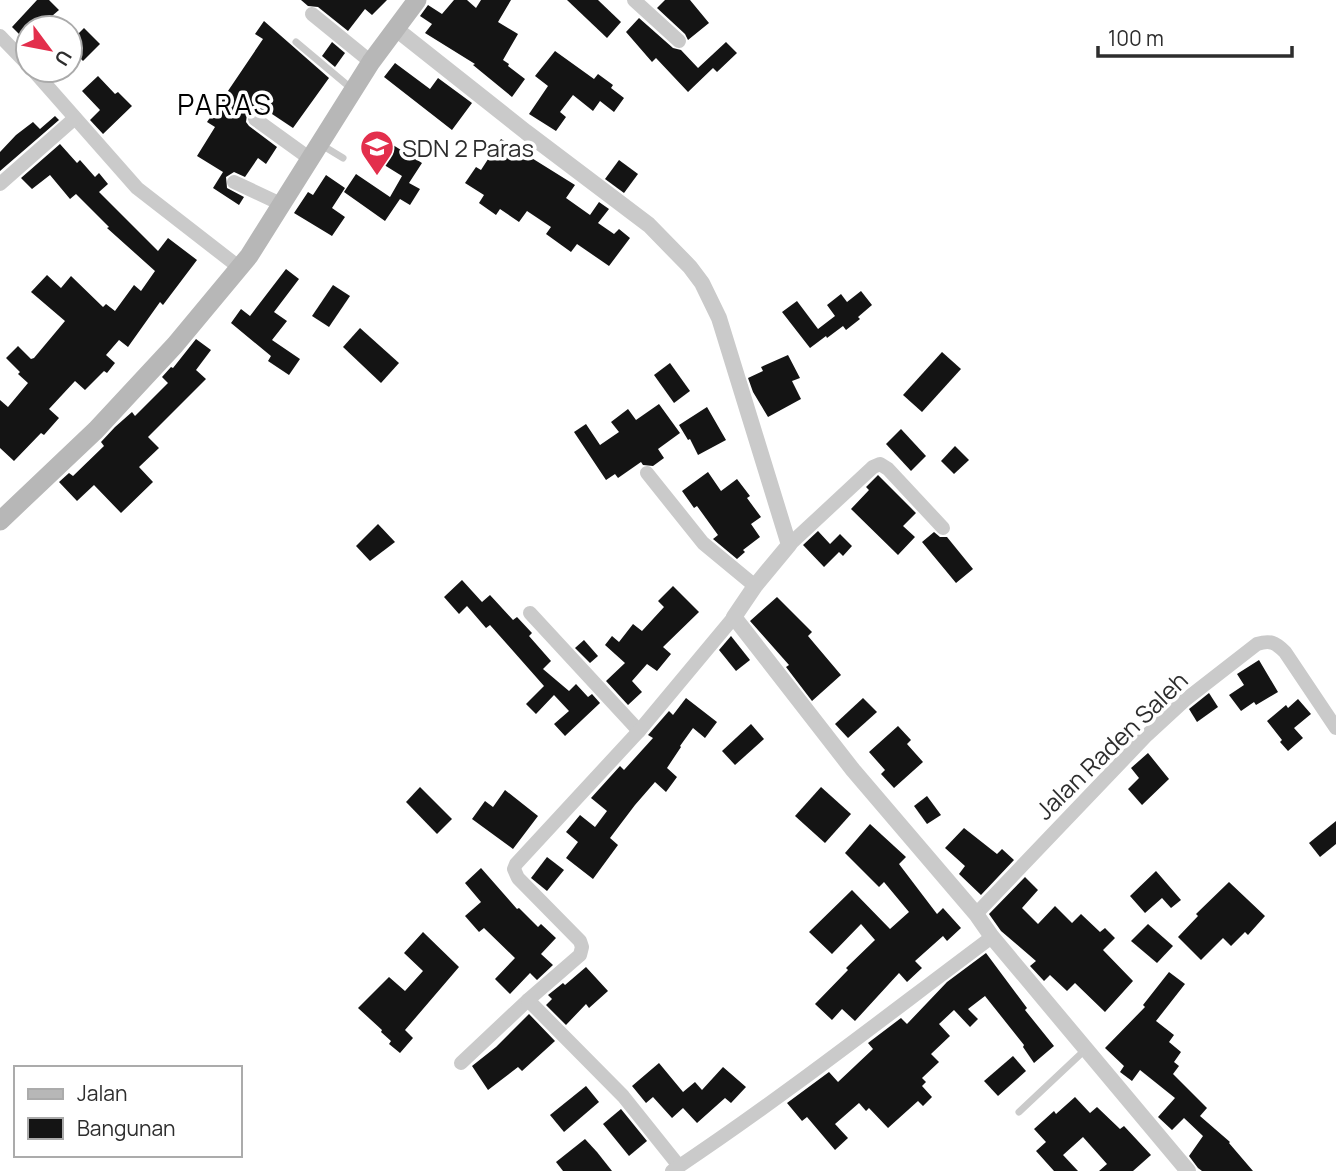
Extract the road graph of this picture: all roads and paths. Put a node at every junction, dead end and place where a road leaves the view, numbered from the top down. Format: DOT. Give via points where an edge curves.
graph roads {
  1 [pos="417,0"];
  2 [pos="634,0"];
  3 [pos="312,14"];
  4 [pos="396,29"];
  5 [pos="0,36"];
  6 [pos="680,41"];
  7 [pos="296,42"];
  8 [pos="14,50"];
  9 [pos="371,62"];
  10 [pos="45,84"];
  11 [pos="353,89"];
  12 [pos="75,118"];
  13 [pos="255,119"];
  14 [pos="314,150"];
  15 [pos="343,158"];
  16 [pos="234,182"];
  17 [pos="0,184"];
  18 [pos="283,205"];
  19 [pos="240,268"];
  20 [pos="647,473"];
  21 [pos="0,521"];
  22 [pos="943,528"];
  23 [pos="789,545"];
  24 [pos="755,586"];
  25 [pos="530,613"];
  26 [pos="734,617"];
  27 [pos="1336,727"];
  28 [pos="639,731"];
  29 [pos="976,914"];
  30 [pos="992,937"];
  31 [pos="527,1000"];
  32 [pos="1086,1049"];
  33 [pos="461,1063"];
  34 [pos="1019,1112"];
  35 [pos="676,1169"];
  36 [pos="1188,1171"];
  1 -- 4 [label="main road"];
  2 -- 6 [label="street"];
  3 -- 9 [label="street"];
  4 -- 9 [label="main road"];
  4 -- 23 [label="street" via="649,225 690,267 719,318"];
  5 -- 8 [label="street"];
  7 -- 11 [label="lane"];
  9 -- 11 [label="main road"];
  10 -- 12 [label="street"];
  11 -- 14 [label="main road"];
  12 -- 17 [label="street"];
  12 -- 19 [label="street" via="136,188"];
  13 -- 14 [label="street"];
  14 -- 15 [label="lane"];
  14 -- 18 [label="main road"];
  16 -- 18 [label="street"];
  18 -- 19 [label="main road"];
  19 -- 21 [label="main road" via="96,430"];
  20 -- 24 [label="street" via="703,543"];
  22 -- 23 [label="street" via="880,464"];
  23 -- 24 [label="street"];
  24 -- 26 [label="street"];
  25 -- 28 [label="street"];
  26 -- 28 [label="street"];
  26 -- 29 [label="street" via="853,770"];
  27 -- 29 [label="street, Jalan Raden Saleh" via="1280,647 1269,641 1257,644 1147,735"];
  28 -- 31 [label="street" via="516,864 514,874 582,947 580,954"];
  29 -- 30 [label="street"];
  30 -- 32 [label="street"];
  30 -- 35 [label="street" via="797,1085"];
  31 -- 33 [label="street"];
  31 -- 35 [label="street" via="623,1096"];
  32 -- 34 [label="lane"];
  32 -- 36 [label="street"];
}
